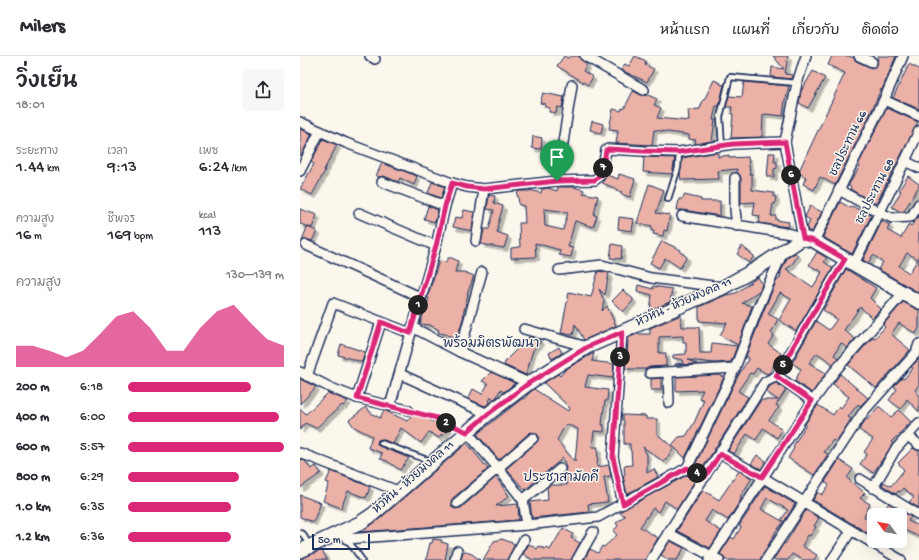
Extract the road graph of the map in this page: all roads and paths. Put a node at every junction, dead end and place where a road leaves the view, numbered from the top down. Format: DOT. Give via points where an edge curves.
graph roads {
  1 [pos="585,56"];
  2 [pos="806,56"];
  3 [pos="859,56"];
  4 [pos="903,56"];
  5 [pos="872,62"];
  6 [pos="797,83"];
  7 [pos="572,85"];
  8 [pos="644,90"];
  9 [pos="884,100"];
  10 [pos="919,116"];
  11 [pos="300,122"];
  12 [pos="320,131"];
  13 [pos="919,131"];
  14 [pos="785,142"];
  15 [pos="722,146"];
  16 [pos="679,152"];
  17 [pos="905,161"];
  18 [pos="919,168"];
  19 [pos="300,171"];
  20 [pos="735,178"];
  21 [pos="557,181"];
  22 [pos="382,182"];
  23 [pos="452,183"];
  24 [pos="484,189"];
  25 [pos="839,190"];
  26 [pos="668,199"];
  27 [pos="919,204"];
  28 [pos="445,206"];
  29 [pos="879,212"];
  30 [pos="359,213"];
  31 [pos="682,216"];
  32 [pos="915,220"];
  33 [pos="737,226"];
  34 [pos="476,240"];
  35 [pos="808,240"];
  36 [pos="306,245"];
  37 [pos="436,246"];
  38 [pos="784,250"];
  39 [pos="849,261"];
  40 [pos="559,270"];
  41 [pos="482,272"];
  42 [pos="722,288"];
  43 [pos="904,292"];
  44 [pos="420,297"];
  45 [pos="919,302"];
  46 [pos="381,322"];
  47 [pos="524,329"];
  48 [pos="411,330"];
  49 [pos="622,332"];
  50 [pos="919,344"];
  51 [pos="587,347"];
  52 [pos="460,352"];
  53 [pos="735,368"];
  54 [pos="668,372"];
  55 [pos="650,373"];
  56 [pos="304,374"];
  57 [pos="400,374"];
  58 [pos="776,376"];
  59 [pos="529,383"];
  60 [pos="357,398"];
  61 [pos="812,401"];
  62 [pos="669,403"];
  63 [pos="390,406"];
  64 [pos="408,410"];
  65 [pos="488,414"];
  66 [pos="919,423"];
  67 [pos="467,432"];
  68 [pos="908,436"];
  69 [pos="533,438"];
  70 [pos="381,442"];
  71 [pos="919,445"];
  72 [pos="300,453"];
  73 [pos="720,454"];
  74 [pos="432,462"];
  75 [pos="498,468"];
  76 [pos="687,468"];
  77 [pos="560,470"];
  78 [pos="705,477"];
  79 [pos="762,477"];
  80 [pos="860,479"];
  81 [pos="873,488"];
  82 [pos="398,491"];
  83 [pos="524,500"];
  84 [pos="804,502"];
  85 [pos="457,503"];
  86 [pos="623,504"];
  87 [pos="918,514"];
  88 [pos="526,525"];
  89 [pos="852,531"];
  90 [pos="593,532"];
  91 [pos="300,533"];
  92 [pos="668,534"];
  93 [pos="345,535"];
  94 [pos="524,540"];
  95 [pos="305,548"];
  96 [pos="714,559"];
  97 [pos="362,560"];
  98 [pos="513,560"];
  99 [pos="577,560"];
  100 [pos="651,560"];
  101 [pos="766,560"];
  102 [pos="832,560"];
  103 [pos="901,560"];
  1 -- 8 [label="street"];
  2 -- 6 [label="street"];
  3 -- 5 [label="street"];
  4 -- 9 [label="street, ชลประทาน 66"];
  6 -- 14 [label="street"];
  6 -- 15 [label="lane" via="730,77 720,117"];
  7 -- 21 [label="street"];
  9 -- 10 [label="street"];
  9 -- 25 [label="street, ชลประทาน 66"];
  11 -- 12 [label="street"];
  12 -- 19 [label="street"];
  12 -- 23 [label="street"];
  13 -- 17 [label="street, ชลประทาน 68"];
  14 -- 15 [label="street"];
  14 -- 35 [label="street"];
  15 -- 16 [label="street"];
  16 -- 21 [label="street" via="608,149 602,173 595,180"];
  16 -- 26 [label="lane" via="678,168"];
  17 -- 18 [label="street"];
  17 -- 29 [label="street, ชลประทาน 68"];
  20 -- 33 [label="street"];
  21 -- 24 [label="street"];
  22 -- 28 [label="street"];
  23 -- 24 [label="street"];
  23 -- 28 [label="street"];
  24 -- 34 [label="street"];
  25 -- 29 [label="street"];
  25 -- 35 [label="street, ชลประทาน 66"];
  27 -- 32 [label="street"];
  28 -- 37 [label="street"];
  29 -- 32 [label="street" via="892,218"];
  29 -- 39 [label="street, ชลประทาน 68"];
  30 -- 37 [label="street"];
  31 -- 33 [label="street"];
  33 -- 35 [label="street" via="791,234"];
  35 -- 38 [label="street, หัวหิน - ห้วยมงคล 11"];
  35 -- 39 [label="street"];
  36 -- 44 [label="street"];
  37 -- 44 [label="street"];
  38 -- 42 [label="street, หัวหิน - ห้วยมงคล 11"];
  38 -- 53 [label="street"];
  39 -- 43 [label="street"];
  39 -- 58 [label="street, ชลประทาน 68"];
  40 -- 42 [label="street" via="602,265 651,278"];
  41 -- 52 [label="street"];
  42 -- 49 [label="street, หัวหิน - ห้วยมงคล 11"];
  43 -- 45 [label="street"];
  43 -- 61 [label="street"];
  44 -- 48 [label="street"];
  46 -- 48 [label="street"];
  46 -- 56 [label="street" via="333,303"];
  46 -- 60 [label="street"];
  47 -- 51 [label="street"];
  48 -- 52 [label="street"];
  48 -- 57 [label="street"];
  49 -- 51 [label="street, หัวหิน - ห้วยมงคล 11"];
  49 -- 86 [label="street" via="613,457"];
  50 -- 84 [label="street" via="916,353 864,411"];
  51 -- 59 [label="street, หัวหิน - ห้วยมงคล 11"];
  52 -- 59 [label="street"];
  53 -- 54 [label="street"];
  53 -- 76 [label="street"];
  54 -- 55 [label="street"];
  54 -- 62 [label="street"];
  56 -- 60 [label="street"];
  57 -- 63 [label="street"];
  57 -- 65 [label="street"];
  58 -- 61 [label="street"];
  58 -- 73 [label="street, ชลประทาน 68" via="765,382"];
  59 -- 65 [label="street, หัวหิน - ห้วยมงคล 11"];
  60 -- 63 [label="street"];
  61 -- 79 [label="street"];
  63 -- 64 [label="street"];
  64 -- 67 [label="path" via="437,418"];
  65 -- 67 [label="street, หัวหิน - ห้วยมงคล 11"];
  66 -- 68 [label="street"];
  67 -- 74 [label="street, หัวหิน - ห้วยมงคล 11"];
  67 -- 75 [label="street"];
  68 -- 71 [label="street"];
  68 -- 81 [label="street" via="896,450"];
  69 -- 75 [label="street"];
  70 -- 74 [label="lane"];
  72 -- 82 [label="street"];
  73 -- 78 [label="street, ชลประทาน 68"];
  73 -- 79 [label="street"];
  74 -- 82 [label="street, หัวหิน - ห้วยมงคล 11"];
  75 -- 83 [label="street"];
  75 -- 85 [label="street"];
  76 -- 78 [label="street"];
  76 -- 86 [label="street"];
  77 -- 83 [label="street"];
  78 -- 92 [label="street, ชลประทาน 68"];
  79 -- 84 [label="street"];
  79 -- 96 [label="street"];
  80 -- 81 [label="street"];
  81 -- 87 [label="street"];
  82 -- 93 [label="street, หัวหิน - ห้วยมงคล 11"];
  83 -- 88 [label="street"];
  84 -- 89 [label="street"];
  84 -- 101 [label="street"];
  86 -- 88 [label="street" via="598,516"];
  88 -- 93 [label="street"];
  89 -- 102 [label="street"];
  89 -- 103 [label="street"];
  90 -- 99 [label="street"];
  91 -- 95 [label="lane" via="303,534"];
  92 -- 96 [label="street"];
  92 -- 100 [label="street, ชลประทาน 68"];
  93 -- 95 [label="street, หัวหิน - ห้วยมงคล 11"];
  93 -- 97 [label="lane"];
  94 -- 98 [label="street"];
}
